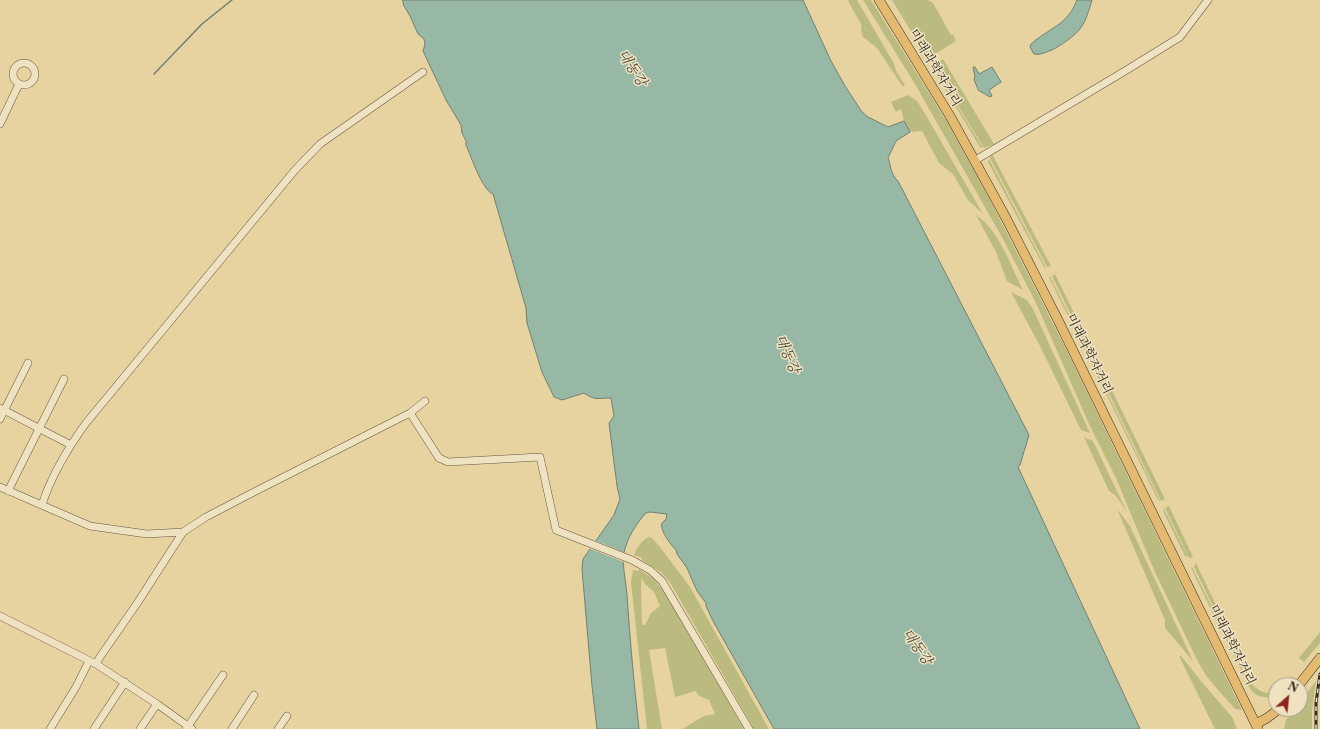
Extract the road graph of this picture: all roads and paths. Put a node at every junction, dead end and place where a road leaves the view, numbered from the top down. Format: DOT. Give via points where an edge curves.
graph roads {
  1 [pos="878,0"];
  2 [pos="1208,0"];
  3 [pos="423,72"];
  4 [pos="19,84"];
  5 [pos="0,124"];
  6 [pos="974,161"];
  7 [pos="28,363"];
  8 [pos="64,379"];
  9 [pos="425,401"];
  10 [pos="2,409"];
  11 [pos="410,413"];
  12 [pos="0,419"];
  13 [pos="38,429"];
  14 [pos="71,445"];
  15 [pos="0,487"];
  16 [pos="8,491"];
  17 [pos="42,505"];
  18 [pos="183,532"];
  19 [pos="0,616"];
  20 [pos="1320,658"];
  21 [pos="89,660"];
  22 [pos="96,664"];
  23 [pos="223,675"];
  24 [pos="1305,677"];
  25 [pos="125,682"];
  26 [pos="254,695"];
  27 [pos="157,704"];
  28 [pos="287,716"];
  29 [pos="1268,717"];
  30 [pos="1257,727"];
  31 [pos="189,728"];
  32 [pos="50,729"];
  33 [pos="94,729"];
  34 [pos="140,729"];
  35 [pos="232,729"];
  36 [pos="278,729"];
  37 [pos="749,729"];
  1 -- 6 [label="main road, 미래과학자거리" via="950,116"];
  2 -- 6 [label="street" via="1180,37"];
  3 -- 14 [label="street" via="320,144 294,170 86,423"];
  4 -- 5 [label="street"];
  6 -- 30 [label="main road, 미래과학자거리" via="1058,320"];
  7 -- 10 [label="street"];
  8 -- 13 [label="street"];
  9 -- 11 [label="street"];
  10 -- 12 [label="street"];
  10 -- 13 [label="street"];
  11 -- 18 [label="street" via="246,496"];
  11 -- 37 [label="street" via="439,458 448,462 540,457 556,530 632,560 650,570 662,581"];
  13 -- 14 [label="street"];
  13 -- 16 [label="street"];
  14 -- 17 [label="street" via="46,490"];
  15 -- 16 [label="street"];
  16 -- 17 [label="street"];
  17 -- 18 [label="street" via="90,526 147,534"];
  18 -- 22 [label="street"];
  19 -- 21 [label="street"];
  20 -- 24 [label="main road"];
  21 -- 22 [label="street"];
  21 -- 32 [label="street"];
  22 -- 25 [label="street"];
  23 -- 31 [label="street"];
  25 -- 27 [label="street"];
  25 -- 33 [label="street"];
  26 -- 35 [label="street"];
  27 -- 31 [label="street"];
  27 -- 34 [label="street"];
  28 -- 36 [label="street"];
  29 -- 30 [label="main road"];
}
